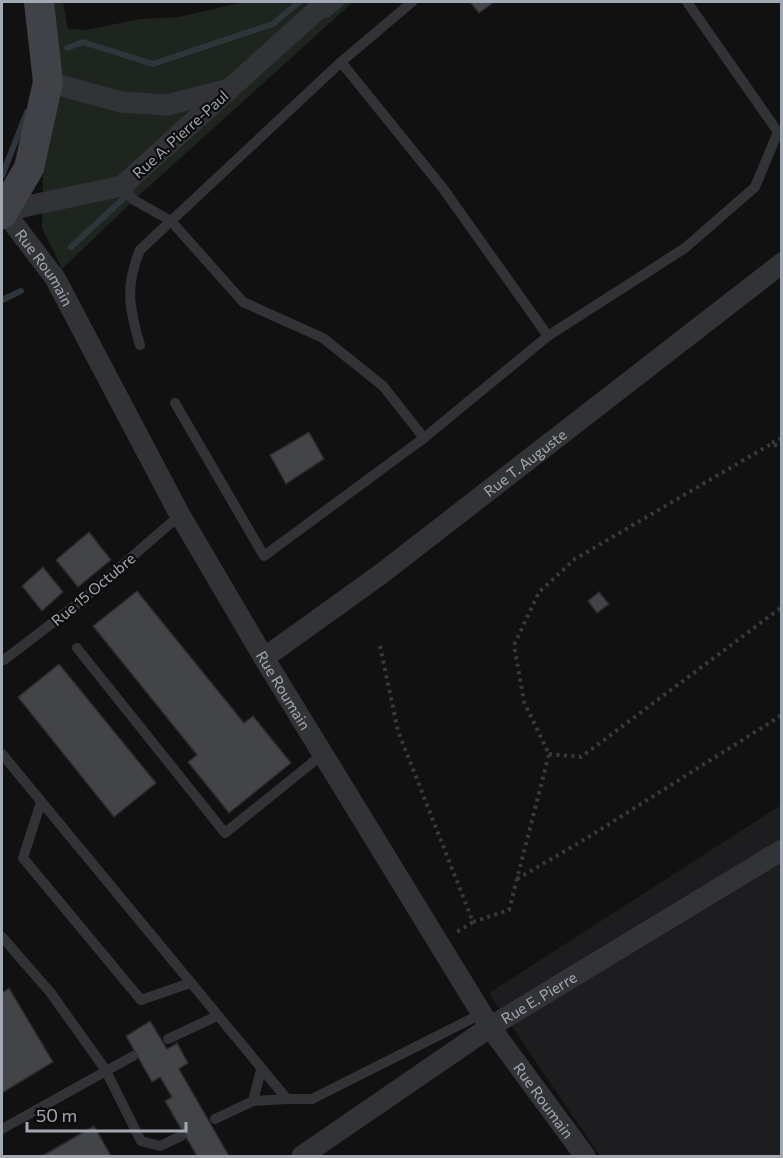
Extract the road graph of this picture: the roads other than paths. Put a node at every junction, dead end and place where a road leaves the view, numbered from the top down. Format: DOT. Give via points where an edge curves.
graph roads {
  1 [pos="39,2"];
  2 [pos="326,2"];
  3 [pos="412,2"];
  4 [pos="687,2"];
  5 [pos="341,62"];
  6 [pos="48,82"];
  7 [pos="228,90"];
  8 [pos="122,186"];
  9 [pos="3,212"];
  10 [pos="171,221"];
  11 [pos="782,264"];
  12 [pos="548,336"];
  13 [pos="140,345"];
  14 [pos="175,403"];
  15 [pos="424,438"];
  16 [pos="180,515"];
  17 [pos="77,648"];
  18 [pos="264,658"];
  19 [pos="4,660"];
  20 [pos="2,754"];
  21 [pos="323,754"];
  22 [pos="41,802"];
  23 [pos="782,850"];
  24 [pos="2,937"];
  25 [pos="190,983"];
  26 [pos="217,1016"];
  27 [pos="487,1020"];
  28 [pos="168,1039"];
  29 [pos="133,1056"];
  30 [pos="105,1069"];
  31 [pos="261,1070"];
  32 [pos="287,1099"];
  33 [pos="253,1101"];
  34 [pos="215,1119"];
  35 [pos="2,1129"];
  36 [pos="181,1136"];
  37 [pos="302,1156"];
  38 [pos="585,1156"];
  1 -- 6 [label="main road"];
  2 -- 7 [label="street, Rue A. Pierre-Paul"];
  3 -- 5 [label="lane"];
  4 -- 12 [label="lane" via="778,132 774,145 755,187 686,248"];
  5 -- 10 [label="lane"];
  5 -- 12 [label="lane" via="442,187"];
  6 -- 7 [label="street" via="121,102 167,105"];
  6 -- 9 [label="main road" via="29,168"];
  7 -- 8 [label="street, Rue A. Pierre-Paul"];
  8 -- 9 [label="street, Rue A. Pierre-Paul"];
  8 -- 10 [label="lane" via="134,200"];
  9 -- 16 [label="street, Rue Roumain" via="55,278"];
  10 -- 13 [label="lane" via="140,250 130,275 130,311"];
  10 -- 15 [label="lane" via="243,302 322,338 382,386"];
  11 -- 18 [label="street, Rue T. Auguste" via="381,574"];
  12 -- 15 [label="lane"];
  14 -- 15 [label="lane" via="264,556"];
  16 -- 18 [label="street, Rue Roumain"];
  16 -- 19 [label="lane, Rue 15 Octubre" via="81,601"];
  17 -- 21 [label="lane" via="225,833"];
  18 -- 21 [label="street, Rue Roumain"];
  20 -- 22 [label="lane"];
  21 -- 27 [label="street, Rue Roumain"];
  22 -- 25 [label="lane"];
  22 -- 25 [label="lane" via="23,858 30,867 141,1000"];
  23 -- 27 [label="street, Rue E. Pierre"];
  24 -- 30 [label="lane" via="50,992"];
  25 -- 26 [label="lane"];
  26 -- 28 [label="lane"];
  26 -- 31 [label="lane"];
  27 -- 32 [label="lane" via="312,1099"];
  27 -- 37 [label="street, Rue E. Pierre"];
  27 -- 38 [label="street, Rue Roumain"];
  29 -- 30 [label="lane"];
  30 -- 35 [label="lane"];
  30 -- 36 [label="lane" via="141,1141 160,1146"];
  31 -- 32 [label="lane"];
  31 -- 33 [label="lane"];
  32 -- 33 [label="lane"];
  33 -- 34 [label="lane"];
}
